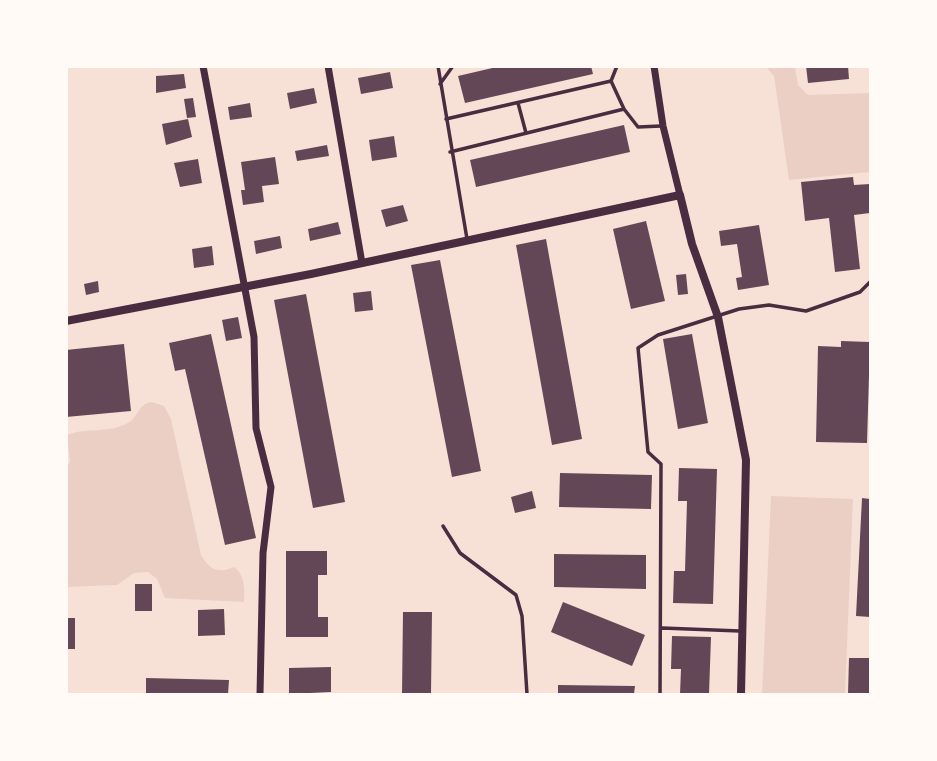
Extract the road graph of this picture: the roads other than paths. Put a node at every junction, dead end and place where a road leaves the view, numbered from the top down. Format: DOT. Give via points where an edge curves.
graph roads {
  1 [pos="203,66"];
  2 [pos="328,66"];
  3 [pos="438,66"];
  4 [pos="453,66"];
  5 [pos="617,66"];
  6 [pos="654,66"];
  7 [pos="611,81"];
  8 [pos="440,84"];
  9 [pos="519,103"];
  10 [pos="624,110"];
  11 [pos="446,119"];
  12 [pos="663,126"];
  13 [pos="526,134"];
  14 [pos="450,152"];
  15 [pos="680,195"];
  16 [pos="467,239"];
  17 [pos="362,262"];
  18 [pos="870,282"];
  19 [pos="244,287"];
  20 [pos="718,317"];
  21 [pos="66,321"];
  22 [pos="443,526"];
  23 [pos="662,628"];
  24 [pos="743,631"];
  25 [pos="260,695"];
  26 [pos="527,695"];
  27 [pos="660,695"];
  28 [pos="741,695"];
  1 -- 19 [label="street"];
  2 -- 17 [label="street"];
  3 -- 8 [label="lane"];
  4 -- 8 [label="lane"];
  5 -- 7 [label="lane"];
  6 -- 12 [label="street"];
  7 -- 9 [label="lane"];
  7 -- 10 [label="lane"];
  8 -- 11 [label="lane"];
  9 -- 11 [label="lane"];
  9 -- 13 [label="lane"];
  10 -- 12 [label="lane" via="638,127"];
  10 -- 13 [label="lane"];
  11 -- 14 [label="lane"];
  12 -- 15 [label="street"];
  13 -- 14 [label="lane"];
  14 -- 16 [label="lane"];
  15 -- 16 [label="street"];
  15 -- 20 [label="street"];
  16 -- 17 [label="street"];
  17 -- 19 [label="street"];
  18 -- 20 [label="lane" via="860,292 806,311 769,305"];
  19 -- 21 [label="street"];
  19 -- 25 [label="street" via="254,337 256,428 271,487 263,553"];
  20 -- 23 [label="lane" via="658,335 638,348 648,452 661,464"];
  20 -- 24 [label="street" via="746,460"];
  22 -- 26 [label="lane" via="460,553 516,595 522,616"];
  23 -- 24 [label="lane"];
  23 -- 27 [label="lane"];
  24 -- 28 [label="street"];
}
